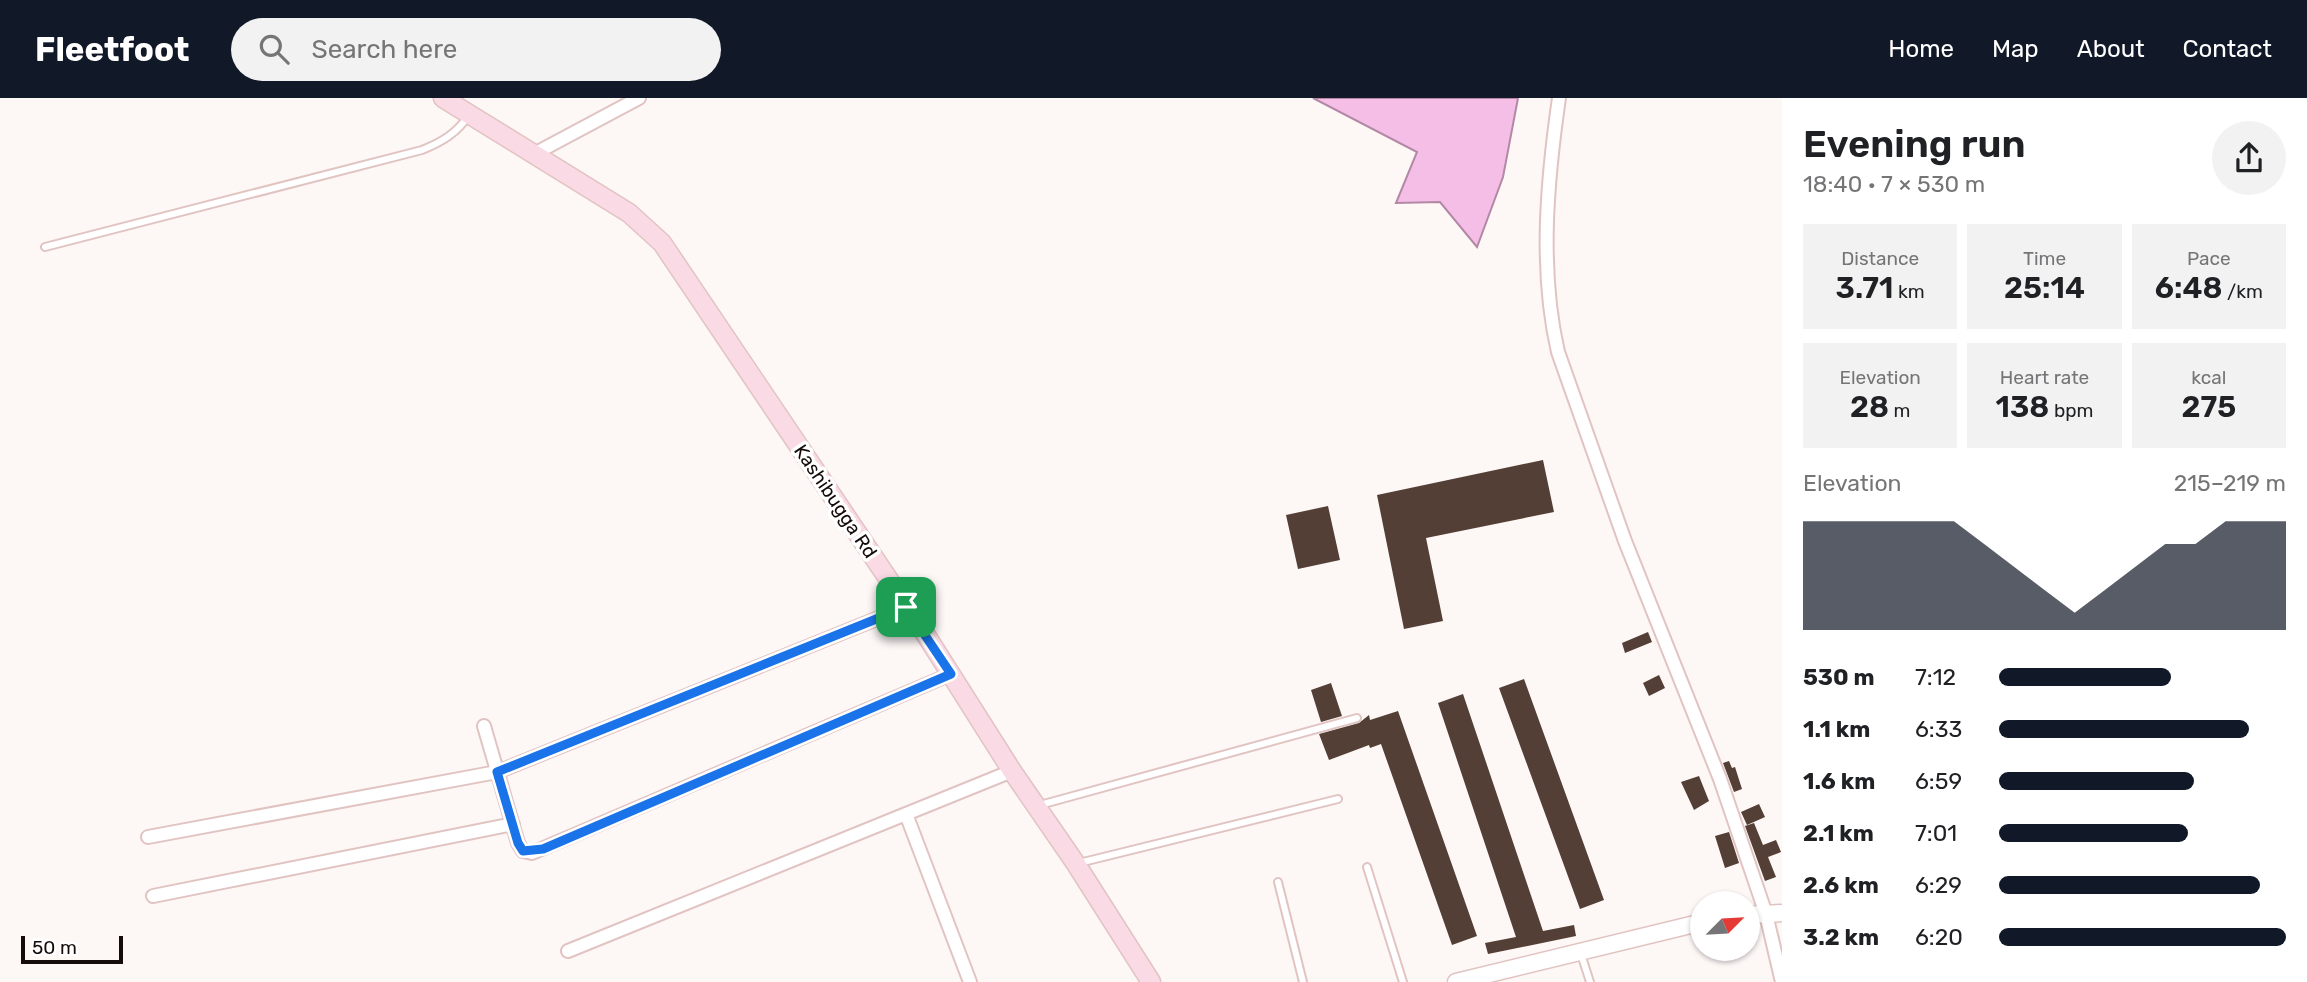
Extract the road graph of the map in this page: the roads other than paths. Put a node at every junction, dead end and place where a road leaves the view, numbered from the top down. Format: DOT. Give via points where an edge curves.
graph roads {
  1 [pos="443,98"];
  2 [pos="639,98"];
  3 [pos="1559,98"];
  4 [pos="470,114"];
  5 [pos="534,154"];
  6 [pos="45,247"];
  7 [pos="906,607"];
  8 [pos="951,674"];
  9 [pos="1357,718"];
  10 [pos="484,726"];
  11 [pos="1012,771"];
  12 [pos="497,772"];
  13 [pos="1339,799"];
  14 [pos="1038,806"];
  15 [pos="906,814"];
  16 [pos="513,824"];
  17 [pos="148,837"];
  18 [pos="1076,864"];
  19 [pos="1367,867"];
  20 [pos="1278,881"];
  21 [pos="153,896"];
  22 [pos="1774,914"];
  23 [pos="1690,925"];
  24 [pos="568,951"];
  25 [pos="1580,951"];
  26 [pos="971,982"];
  27 [pos="1151,982"];
  28 [pos="1303,982"];
  29 [pos="1403,982"];
  30 [pos="1460,982"];
  31 [pos="1590,982"];
  32 [pos="1782,982"];
  1 -- 4 [label="main road, Kashibugga Rd"];
  2 -- 5 [label="street"];
  3 -- 22 [label="street" via="1548,236 1548,288 1558,352 1625,541"];
  4 -- 5 [label="main road, Kashibugga Rd"];
  4 -- 6 [label="lane" via="444,141 422,150"];
  5 -- 7 [label="main road, Kashibugga Rd" via="629,213 662,243"];
  7 -- 8 [label="main road, Kashibugga Rd"];
  7 -- 12 [label="street"];
  8 -- 11 [label="main road, Kashibugga Rd"];
  8 -- 16 [label="street" via="543,849 523,851"];
  9 -- 14 [label="lane"];
  10 -- 12 [label="street"];
  11 -- 14 [label="main road, Kashibugga Rd"];
  11 -- 15 [label="street"];
  12 -- 16 [label="street"];
  12 -- 17 [label="street"];
  13 -- 18 [label="lane"];
  14 -- 18 [label="main road, Kashibugga Rd"];
  15 -- 24 [label="street"];
  15 -- 26 [label="street"];
  16 -- 21 [label="street"];
  18 -- 27 [label="main road, Kashibugga Rd"];
  19 -- 29 [label="lane"];
  20 -- 28 [label="lane"];
  22 -- 32 [label="street"];
  23 -- 25 [label="street"];
  25 -- 30 [label="street"];
  25 -- 31 [label="lane"];
}
